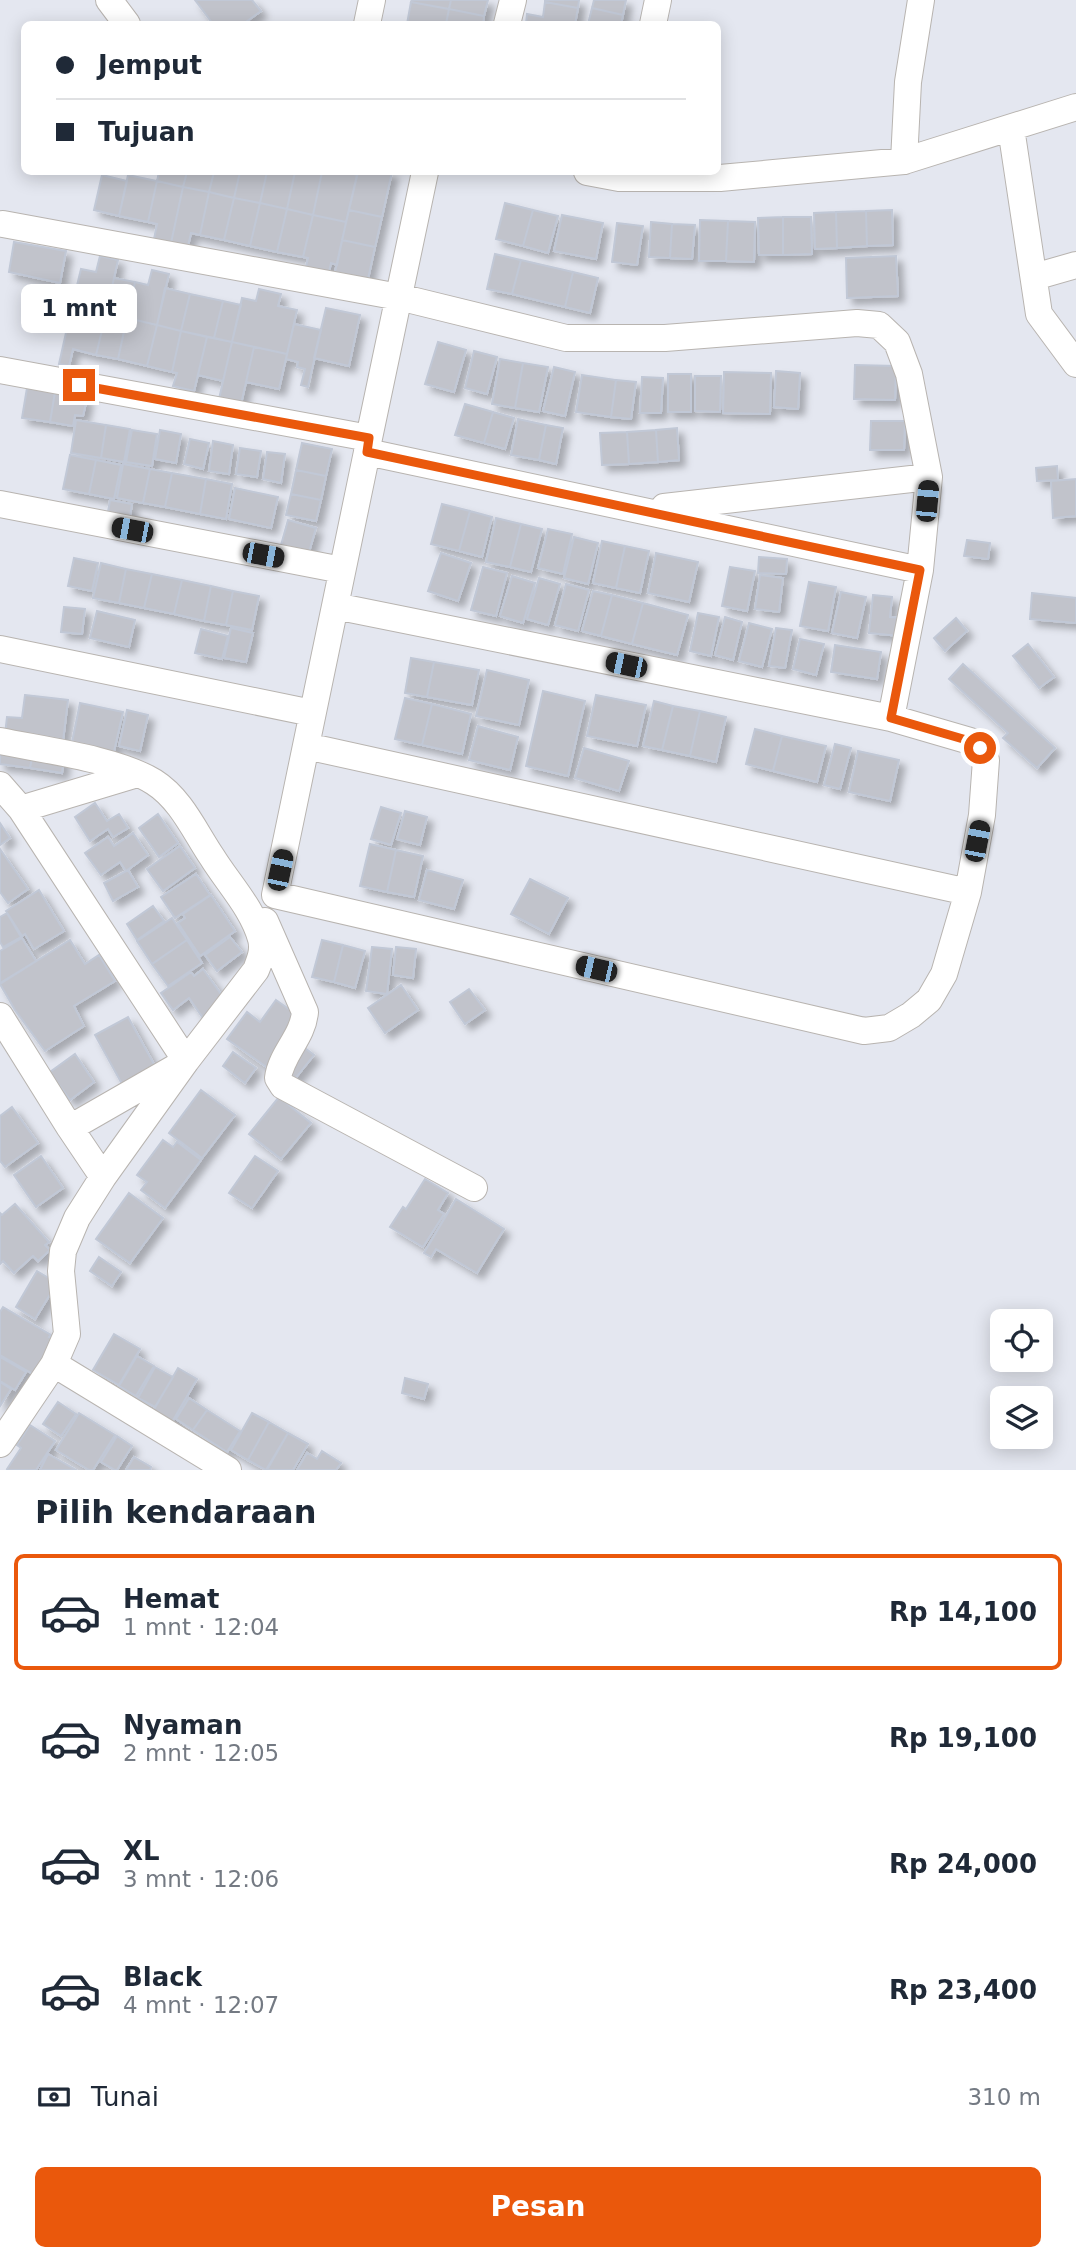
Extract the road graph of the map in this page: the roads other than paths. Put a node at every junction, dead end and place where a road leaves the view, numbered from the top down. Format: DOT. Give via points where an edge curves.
graph roads {
  1 [pos="109,0"];
  2 [pos="372,0"];
  3 [pos="513,0"];
  4 [pos="658,0"];
  5 [pos="921,0"];
  6 [pos="125,21"];
  7 [pos="368,21"];
  8 [pos="509,21"];
  9 [pos="654,21"];
  10 [pos="1076,107"];
  11 [pos="1011,128"];
  12 [pos="904,161"];
  13 [pos="424,175"];
  14 [pos="645,175"];
  15 [pos="1,222"];
  16 [pos="1076,265"];
  17 [pos="1034,277"];
  18 [pos="399,297"];
  19 [pos="1076,364"];
  20 [pos="0,370"];
  21 [pos="368,445"];
  22 [pos="929,478"];
  23 [pos="0,504"];
  24 [pos="642,510"];
  25 [pos="342,570"];
  26 [pos="920,570"];
  27 [pos="335,606"];
  28 [pos="0,649"];
  29 [pos="312,713"];
  30 [pos="891,718"];
  31 [pos="0,741"];
  32 [pos="306,746"];
  33 [pos="137,774"];
  34 [pos="0,785"];
  35 [pos="21,809"];
  36 [pos="968,892"];
  37 [pos="241,899"];
  38 [pos="0,1016"];
  39 [pos="186,1061"];
  40 [pos="70,1128"];
  41 [pos="103,1177"];
  42 [pos="474,1188"];
  43 [pos="54,1364"];
  44 [pos="0,1444"];
  45 [pos="228,1470"];
  1 -- 6 [label="street"];
  2 -- 7 [label="street"];
  3 -- 8 [label="street"];
  4 -- 9 [label="street"];
  5 -- 12 [label="street" via="908,82"];
  10 -- 11 [label="street"];
  11 -- 12 [label="street"];
  11 -- 17 [label="street"];
  12 -- 14 [label="street" via="720,178"];
  13 -- 18 [label="street"];
  15 -- 18 [label="street"];
  16 -- 17 [label="street"];
  17 -- 19 [label="street" via="1039,314"];
  18 -- 21 [label="street"];
  18 -- 22 [label="street" via="566,338 665,338 879,325 897,342 909,374"];
  20 -- 21 [label="street"];
  21 -- 24 [label="street"];
  21 -- 25 [label="street"];
  22 -- 24 [label="street"];
  22 -- 26 [label="street"];
  23 -- 25 [label="street"];
  24 -- 26 [label="street"];
  25 -- 27 [label="street"];
  26 -- 30 [label="street"];
  27 -- 29 [label="street"];
  27 -- 30 [label="street"];
  28 -- 29 [label="street"];
  29 -- 32 [label="street"];
  30 -- 36 [label="street" via="970,741 984,754 982,815"];
  31 -- 33 [label="street"];
  32 -- 36 [label="street"];
  32 -- 36 [label="street" via="275,895 864,1031 889,1028 929,1000 944,974"];
  33 -- 35 [label="street"];
  33 -- 37 [label="street" via="169,795"];
  34 -- 35 [label="street"];
  35 -- 39 [label="street"];
  37 -- 39 [label="street" via="262,941 262,956"];
  37 -- 42 [label="street" via="270,930 305,1012 304,1025 279,1069 284,1086"];
  38 -- 40 [label="street"];
  39 -- 40 [label="street"];
  39 -- 41 [label="street"];
  40 -- 41 [label="street"];
  41 -- 43 [label="street" via="63,1251 67,1334"];
  43 -- 44 [label="street"];
  43 -- 45 [label="street"];
}
